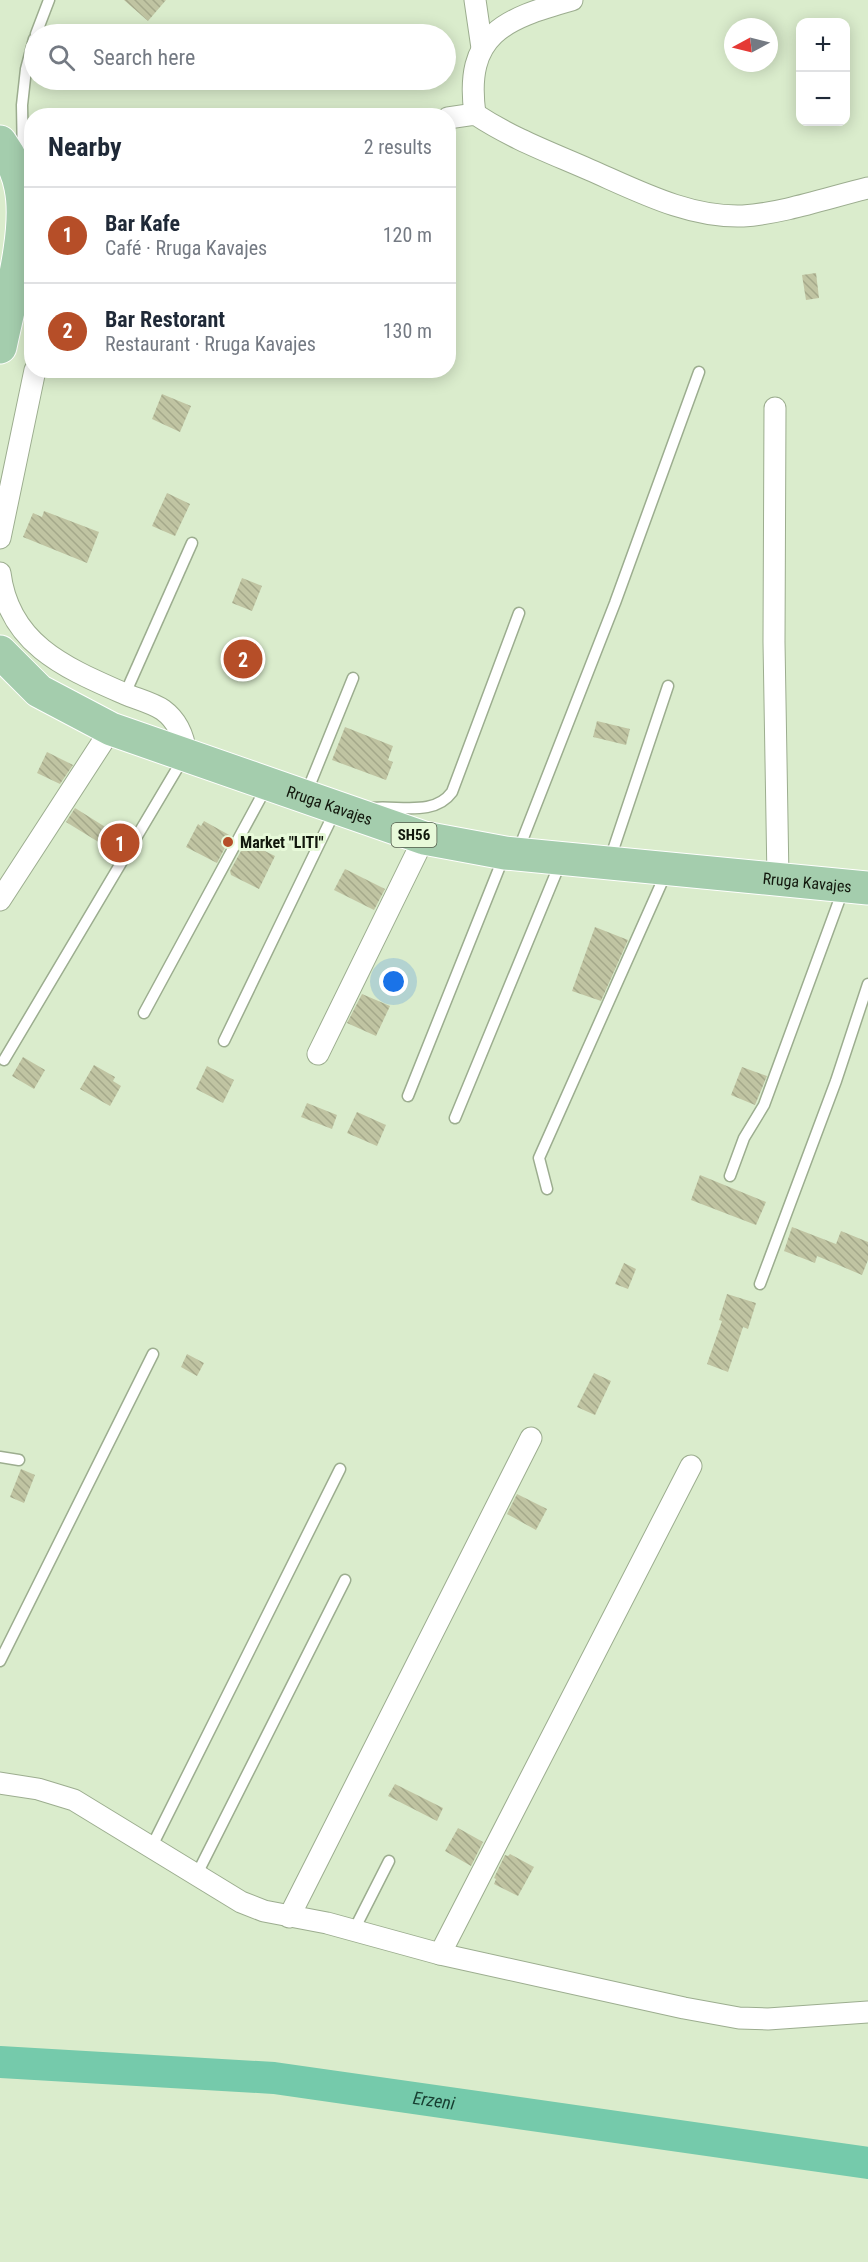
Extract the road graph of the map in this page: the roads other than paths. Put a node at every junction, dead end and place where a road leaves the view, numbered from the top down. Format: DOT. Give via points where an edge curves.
graph roads {
  1 [pos="49,0"];
  2 [pos="475,0"];
  3 [pos="572,0"];
  4 [pos="40,24"];
  5 [pos="482,48"];
  6 [pos="24,87"];
  7 [pos="475,114"];
  8 [pos="456,117"];
  9 [pos="0,142"];
  10 [pos="22,188"];
  11 [pos="868,188"];
  12 [pos="0,347"];
  13 [pos="699,372"];
  14 [pos="33,378"];
  15 [pos="775,408"];
  16 [pos="0,538"];
  17 [pos="192,543"];
  18 [pos="0,573"];
  19 [pos="519,613"];
  20 [pos="0,652"];
  21 [pos="353,678"];
  22 [pos="668,686"];
  23 [pos="125,694"];
  24 [pos="111,729"];
  25 [pos="186,754"];
  26 [pos="268,783"];
  27 [pos="305,797"];
  28 [pos="343,810"];
  29 [pos="424,838"];
  30 [pos="511,853"];
  31 [pos="563,858"];
  32 [pos="609,862"];
  33 [pos="669,868"];
  34 [pos="778,879"];
  35 [pos="856,887"];
  36 [pos="0,900"];
  37 [pos="868,984"];
  38 [pos="144,1013"];
  39 [pos="224,1041"];
  40 [pos="318,1054"];
  41 [pos="4,1060"];
  42 [pos="408,1096"];
  43 [pos="455,1118"];
  44 [pos="730,1176"];
  45 [pos="547,1189"];
  46 [pos="760,1284"];
  47 [pos="153,1354"];
  48 [pos="531,1438"];
  49 [pos="0,1457"];
  50 [pos="19,1460"];
  51 [pos="691,1466"];
  52 [pos="340,1469"];
  53 [pos="345,1580"];
  54 [pos="0,1661"];
  55 [pos="0,1783"];
  56 [pos="152,1846"];
  57 [pos="389,1861"];
  58 [pos="197,1874"];
  59 [pos="289,1917"];
  60 [pos="354,1930"];
  61 [pos="440,1954"];
  62 [pos="868,2012"];
  1 -- 4 [label="lane"];
  2 -- 5 [label="street"];
  3 -- 5 [label="street" via="526,13 497,32"];
  5 -- 7 [label="street" via="471,84"];
  6 -- 10 [label="lane"];
  7 -- 8 [label="street"];
  7 -- 11 [label="street" via="523,143 680,207 709,214 742,216 768,212"];
  9 -- 10 [label="main road"];
  10 -- 12 [label="main road" via="21,238"];
  13 -- 30 [label="lane" via="599,648"];
  14 -- 16 [label="street"];
  15 -- 34 [label="street"];
  17 -- 23 [label="lane"];
  18 -- 23 [label="street" via="9,610 38,647 79,674"];
  19 -- 28 [label="lane" via="445,802 434,806"];
  20 -- 24 [label="main road, Rruga Kavajes / SH56" via="46,696"];
  21 -- 27 [label="lane"];
  22 -- 32 [label="lane"];
  23 -- 25 [label="street" via="163,710 176,723"];
  24 -- 25 [label="main road, Rruga Kavajes / SH56"];
  24 -- 36 [label="street"];
  25 -- 26 [label="main road, Rruga Kavajes / SH56"];
  25 -- 41 [label="lane"];
  26 -- 27 [label="main road, Rruga Kavajes / SH56"];
  26 -- 38 [label="lane"];
  27 -- 28 [label="main road, Rruga Kavajes / SH56"];
  28 -- 29 [label="main road, Rruga Kavajes / SH56"];
  28 -- 39 [label="lane"];
  29 -- 30 [label="main road, Rruga Kavajes / SH56"];
  29 -- 40 [label="street"];
  30 -- 31 [label="main road, Rruga Kavajes / SH56"];
  30 -- 42 [label="lane"];
  31 -- 32 [label="main road, Rruga Kavajes / SH56"];
  31 -- 43 [label="lane"];
  32 -- 33 [label="main road, Rruga Kavajes / SH56"];
  33 -- 34 [label="main road, Rruga Kavajes / SH56"];
  33 -- 45 [label="lane" via="538,1158"];
  34 -- 35 [label="main road, Rruga Kavajes / SH56"];
  35 -- 44 [label="lane"];
  37 -- 46 [label="lane"];
  47 -- 54 [label="lane"];
  48 -- 59 [label="street"];
  49 -- 50 [label="lane"];
  51 -- 61 [label="street"];
  52 -- 56 [label="lane"];
  53 -- 58 [label="lane"];
  55 -- 56 [label="street" via="38,1788 74,1800"];
  56 -- 58 [label="street"];
  57 -- 60 [label="lane"];
  58 -- 59 [label="street" via="241,1902"];
  59 -- 60 [label="street"];
  60 -- 61 [label="street"];
  61 -- 62 [label="street" via="739,2018"];
}
